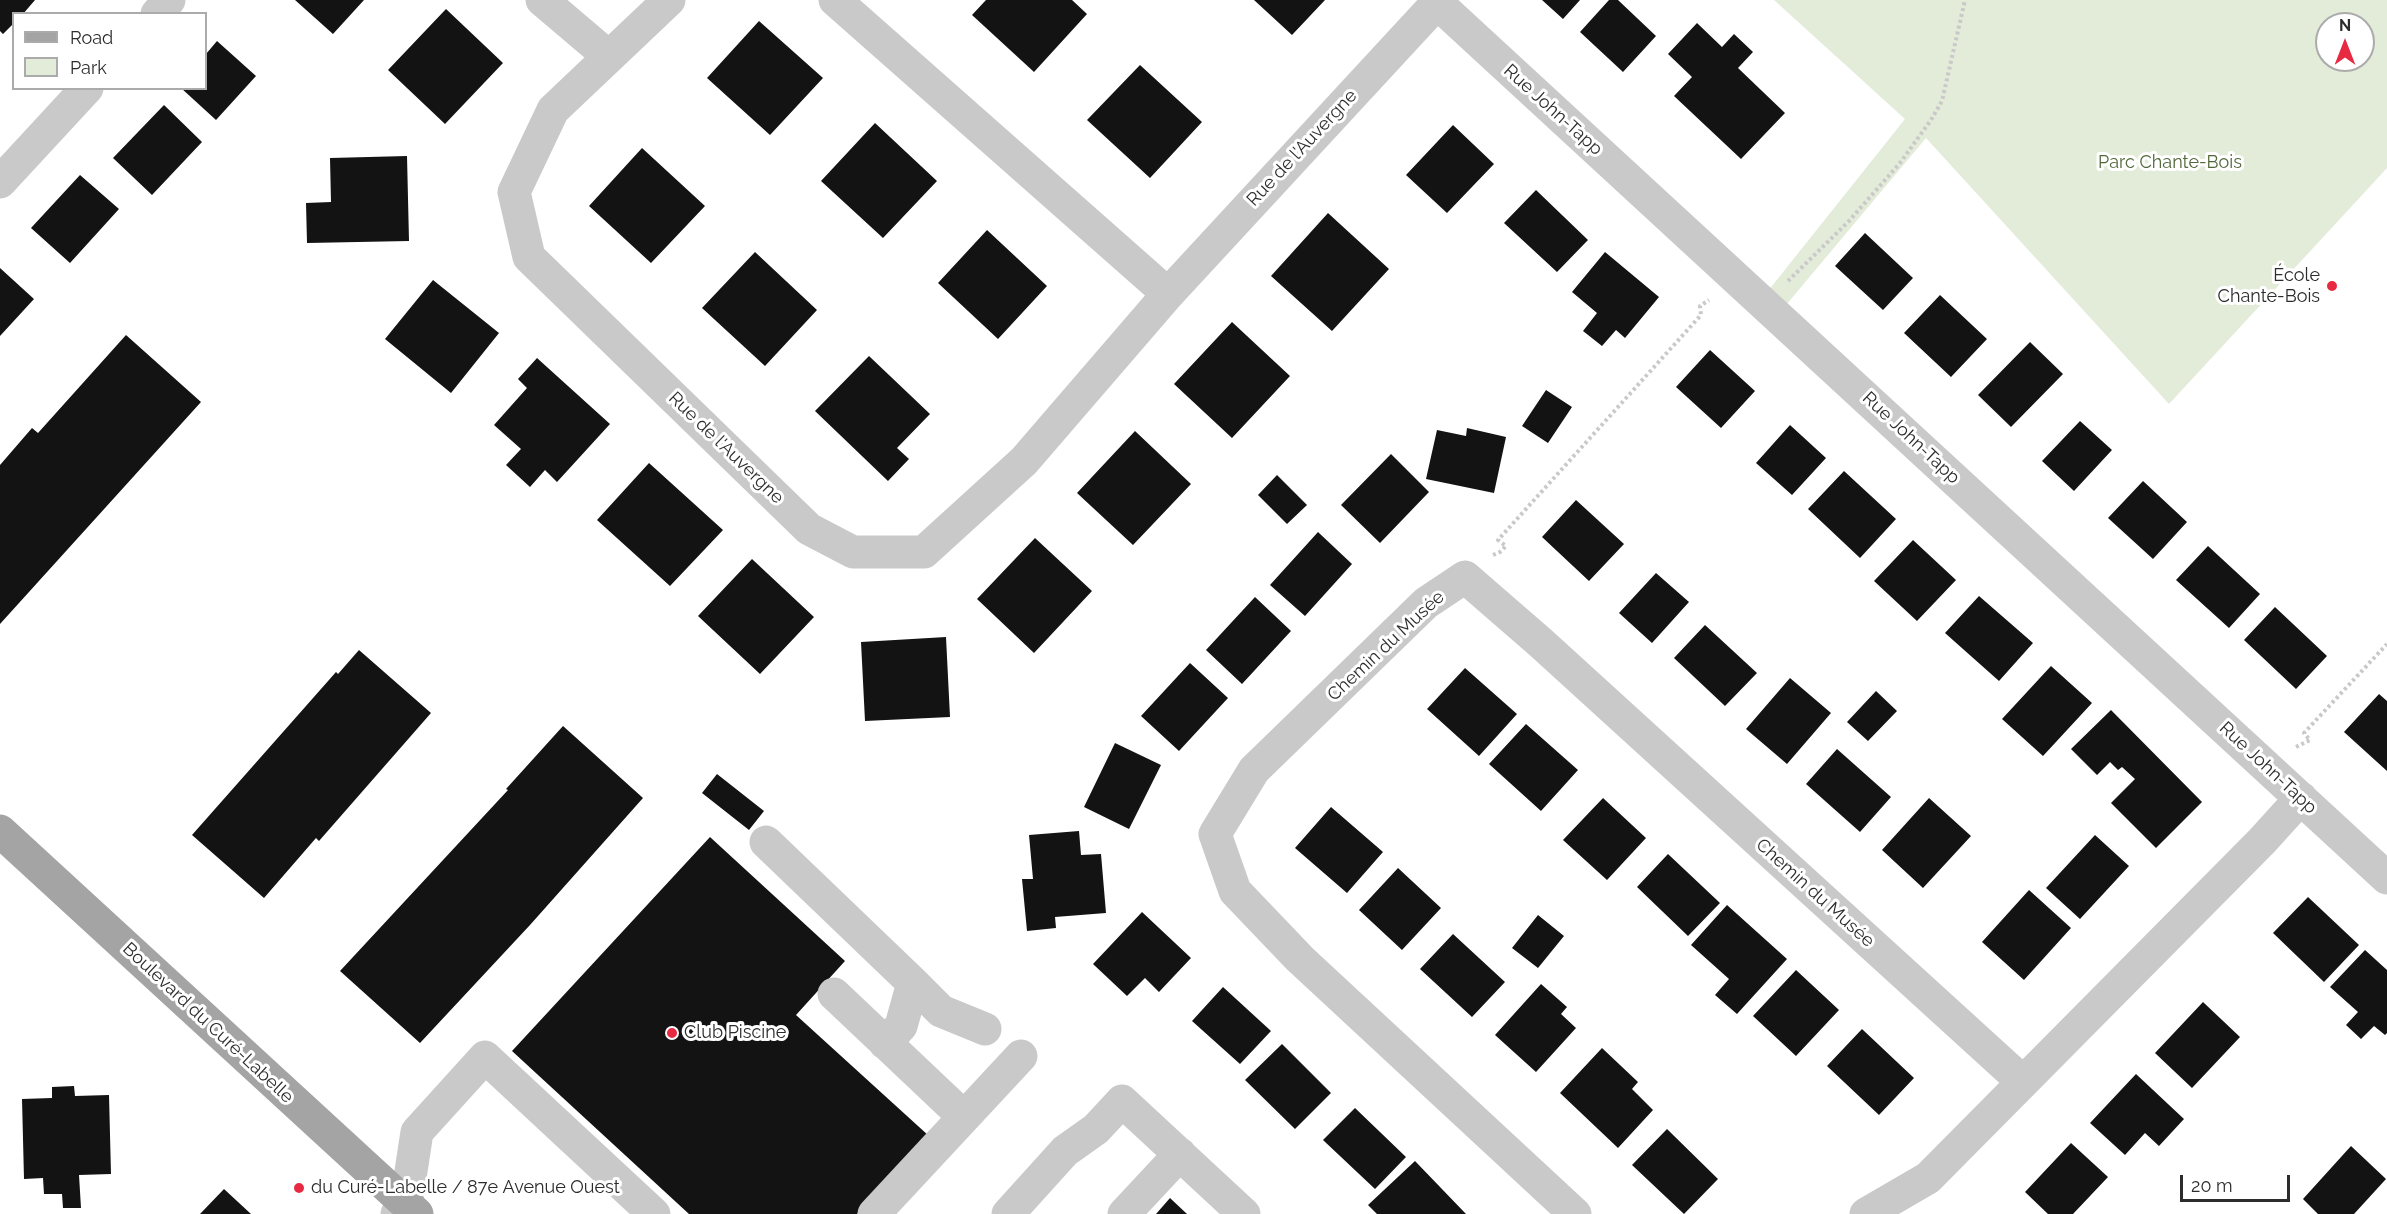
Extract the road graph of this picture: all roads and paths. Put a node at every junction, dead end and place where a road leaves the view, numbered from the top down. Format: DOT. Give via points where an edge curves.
graph roads {
  1 [pos="169,0"];
  2 [pos="542,0"];
  3 [pos="669,0"];
  4 [pos="834,0"];
  5 [pos="1965,0"];
  6 [pos="1435,1"];
  7 [pos="159,12"];
  8 [pos="608,56"];
  9 [pos="85,90"];
  10 [pos="0,182"];
  11 [pos="1785,285"];
  12 [pos="1168,294"];
  13 [pos="1717,295"];
  14 [pos="1486,558"];
  15 [pos="2387,644"];
  16 [pos="2290,749"];
  17 [pos="2301,798"];
  18 [pos="0,831"];
  19 [pos="766,842"];
  20 [pos="2387,878"];
  21 [pos="913,983"];
  22 [pos="834,994"];
  23 [pos="985,1029"];
  24 [pos="885,1042"];
  25 [pos="1021,1056"];
  26 [pos="2023,1082"];
  27 [pos="964,1117"];
  28 [pos="1180,1154"];
  29 [pos="407,1211"];
  30 [pos="654,1214"];
  31 [pos="874,1214"];
  32 [pos="1008,1214"];
  33 [pos="1124,1214"];
  34 [pos="1244,1214"];
  35 [pos="1575,1214"];
  36 [pos="1866,1214"];
  1 -- 7 [label="street"];
  2 -- 8 [label="street"];
  3 -- 8 [label="street, Rue de l'Auvergne"];
  4 -- 12 [label="street"];
  5 -- 11 [label="path" via="1942,101 1931,120 1900,163 1849,221"];
  6 -- 12 [label="street, Rue de l'Auvergne"];
  6 -- 17 [label="street, Rue John-Tapp"];
  8 -- 12 [label="street, Rue de l'Auvergne" via="553,110 513,192 529,257 809,529 853,552 924,552 1024,461"];
  9 -- 10 [label="street"];
  13 -- 14 [label="path" via="1700,306 1701,315 1497,540 1506,546"];
  15 -- 16 [label="path" via="2304,733 2310,740"];
  17 -- 20 [label="street, Rue John-Tapp"];
  17 -- 26 [label="street"];
  18 -- 29 [label="main road, Boulevard du Curé-Labelle"];
  19 -- 21 [label="street"];
  21 -- 23 [label="street" via="941,1011"];
  21 -- 24 [label="street" via="901,1026"];
  22 -- 24 [label="street"];
  24 -- 27 [label="street"];
  25 -- 27 [label="street"];
  26 -- 35 [label="street, Chemin du Musée" via="1465,577 1426,603 1254,770 1215,834 1235,891 1300,959"];
  26 -- 36 [label="street" via="1928,1178"];
  27 -- 31 [label="street"];
  28 -- 32 [label="street" via="1122,1101 1096,1129 1065,1151"];
  28 -- 33 [label="street"];
  28 -- 34 [label="street"];
  29 -- 30 [label="street" via="417,1132 485,1056"];
}
